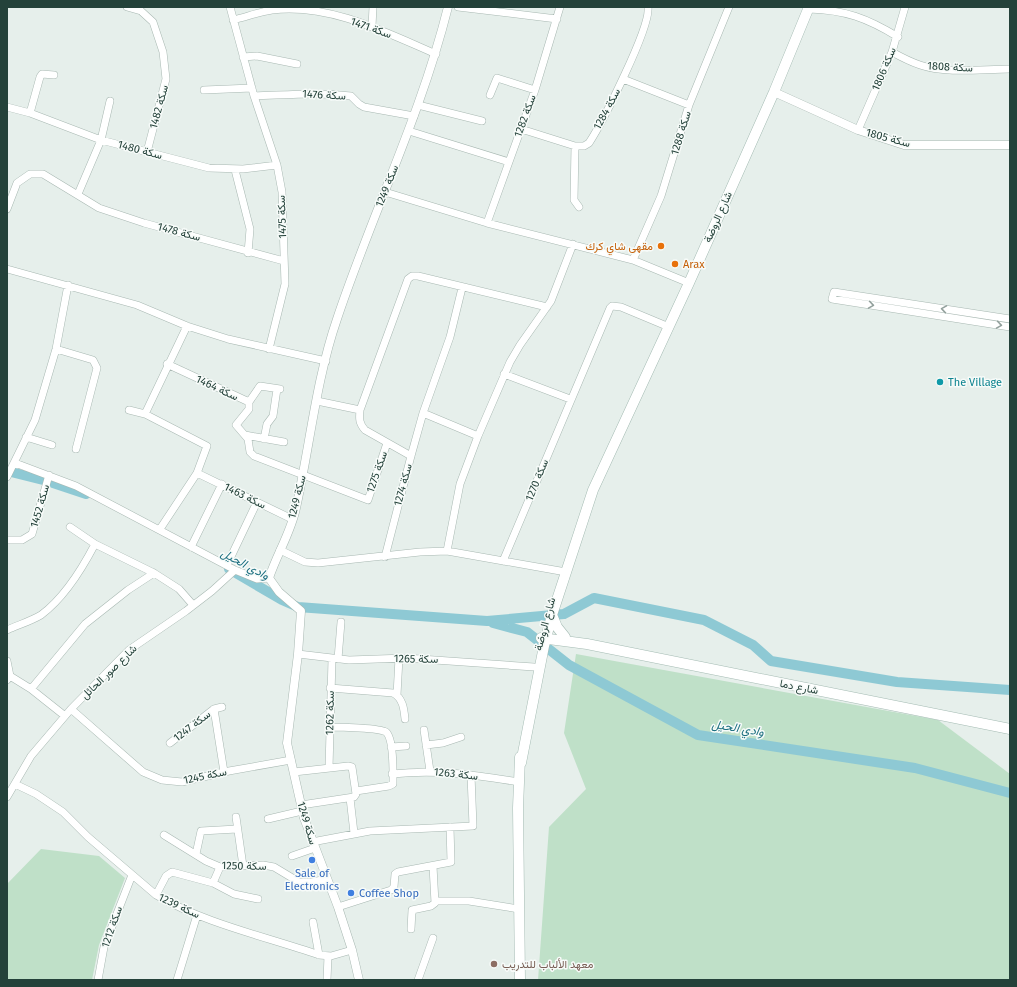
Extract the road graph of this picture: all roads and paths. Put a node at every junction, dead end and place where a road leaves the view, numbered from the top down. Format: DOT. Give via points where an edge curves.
graph roads {
  1 [pos="127,7"];
  2 [pos="230,7"];
  3 [pos="373,7"];
  4 [pos="448,7"];
  5 [pos="458,7"];
  6 [pos="560,7"];
  7 [pos="648,7"];
  8 [pos="729,7"];
  9 [pos="905,7"];
  10 [pos="303,8"];
  11 [pos="809,8"];
  12 [pos="271,9"];
  13 [pos="557,19"];
  14 [pos="233,20"];
  15 [pos="372,26"];
  16 [pos="898,37"];
  17 [pos="892,52"];
  18 [pos="436,54"];
  19 [pos="243,57"];
  20 [pos="297,64"];
  21 [pos="1010,69"];
  22 [pos="54,75"];
  23 [pos="623,79"];
  24 [pos="252,88"];
  25 [pos="204,90"];
  26 [pos="534,90"];
  27 [pos="774,92"];
  28 [pos="490,95"];
  29 [pos="254,96"];
  30 [pos="110,101"];
  31 [pos="418,105"];
  32 [pos="689,105"];
  33 [pos="7,107"];
  34 [pos="30,113"];
  35 [pos="414,116"];
  36 [pos="482,121"];
  37 [pos="521,129"];
  38 [pos="858,130"];
  39 [pos="409,131"];
  40 [pos="101,140"];
  41 [pos="1010,145"];
  42 [pos="575,146"];
  43 [pos="147,152"];
  44 [pos="509,162"];
  45 [pos="277,165"];
  46 [pos="235,170"];
  47 [pos="385,192"];
  48 [pos="78,194"];
  49 [pos="578,207"];
  50 [pos="7,209"];
  51 [pos="488,223"];
  52 [pos="573,244"];
  53 [pos="248,253"];
  54 [pos="633,260"];
  55 [pos="284,261"];
  56 [pos="7,269"];
  57 [pos="689,282"];
  58 [pos="68,285"];
  59 [pos="462,288"];
  60 [pos="547,307"];
  61 [pos="1010,319"];
  62 [pos="187,326"];
  63 [pos="669,327"];
  64 [pos="1010,327"];
  65 [pos="56,349"];
  66 [pos="269,349"];
  67 [pos="326,361"];
  68 [pos="168,364"];
  69 [pos="504,374"];
  70 [pos="570,399"];
  71 [pos="317,400"];
  72 [pos="249,402"];
  73 [pos="129,410"];
  74 [pos="360,410"];
  75 [pos="423,413"];
  76 [pos="145,414"];
  77 [pos="245,435"];
  78 [pos="478,436"];
  79 [pos="26,437"];
  80 [pos="264,439"];
  81 [pos="284,442"];
  82 [pos="387,443"];
  83 [pos="52,445"];
  84 [pos="76,449"];
  85 [pos="411,456"];
  86 [pos="15,463"];
  87 [pos="197,473"];
  88 [pos="49,475"];
  89 [pos="302,475"];
  90 [pos="7,477"];
  91 [pos="222,484"];
  92 [pos="368,500"];
  93 [pos="257,502"];
  94 [pos="292,519"];
  95 [pos="70,527"];
  96 [pos="160,529"];
  97 [pos="7,540"];
  98 [pos="95,544"];
  99 [pos="191,547"];
  100 [pos="280,550"];
  101 [pos="447,551"];
  102 [pos="385,557"];
  103 [pos="503,561"];
  104 [pos="226,565"];
  105 [pos="235,570"];
  106 [pos="562,572"];
  107 [pos="154,573"];
  108 [pos="269,578"];
  109 [pos="194,605"];
  110 [pos="552,615"];
  111 [pos="341,622"];
  112 [pos="7,630"];
  113 [pos="544,636"];
  114 [pos="563,639"];
  115 [pos="298,654"];
  116 [pos="399,658"];
  117 [pos="335,659"];
  118 [pos="7,661"];
  119 [pos="534,667"];
  120 [pos="8,678"];
  121 [pos="330,688"];
  122 [pos="31,689"];
  123 [pos="397,695"];
  124 [pos="222,707"];
  125 [pos="532,708"];
  126 [pos="70,709"];
  127 [pos="214,709"];
  128 [pos="65,716"];
  129 [pos="405,719"];
  130 [pos="330,727"];
  131 [pos="1010,729"];
  132 [pos="424,730"];
  133 [pos="460,737"];
  134 [pos="170,743"];
  135 [pos="426,745"];
  136 [pos="406,746"];
  137 [pos="391,747"];
  138 [pos="291,760"];
  139 [pos="521,763"];
  140 [pos="329,768"];
  141 [pos="430,771"];
  142 [pos="224,772"];
  143 [pos="294,772"];
  144 [pos="392,774"];
  145 [pos="471,775"];
  146 [pos="519,782"];
  147 [pos="15,784"];
  148 [pos="356,791"];
  149 [pos="7,797"];
  150 [pos="350,798"];
  151 [pos="301,808"];
  152 [pos="236,817"];
  153 [pos="268,819"];
  154 [pos="450,827"];
  155 [pos="237,829"];
  156 [pos="354,834"];
  157 [pos="164,835"];
  158 [pos="313,845"];
  159 [pos="196,854"];
  160 [pos="292,856"];
  161 [pos="243,866"];
  162 [pos="433,866"];
  163 [pos="220,867"];
  164 [pos="132,875"];
  165 [pos="327,879"];
  166 [pos="213,883"];
  167 [pos="156,895"];
  168 [pos="258,899"];
  169 [pos="435,901"];
  170 [pos="338,907"];
  171 [pos="518,910"];
  172 [pos="197,916"];
  173 [pos="313,922"];
  174 [pos="411,929"];
  175 [pos="433,938"];
  176 [pos="352,950"];
  177 [pos="318,955"];
  178 [pos="328,956"];
  179 [pos="98,980"];
  180 [pos="177,980"];
  181 [pos="327,980"];
  182 [pos="358,980"];
  183 [pos="418,980"];
  184 [pos="520,980"];
  1 -- 43 [label="street, سكة 1482" via="141,11 153,22 163,52 166,79"];
  2 -- 14 [label="street, سكة 1475"];
  3 -- 15 [label="street"];
  4 -- 18 [label="street, سكة 1249"];
  5 -- 13 [label="street"];
  6 -- 13 [label="street, سكة 1282"];
  7 -- 23 [label="street, سكة 1284" via="648,20"];
  8 -- 32 [label="street, سكة 1288"];
  9 -- 16 [label="street, سكة 1806"];
  10 -- 12 [label="street, سكة 1471"];
  10 -- 15 [label="street, سكة 1471"];
  11 -- 16 [label="street" via="856,15 878,24"];
  11 -- 27 [label="main road, شارع الروضة"];
  12 -- 14 [label="street, سكة 1471"];
  13 -- 26 [label="street, سكة 1282"];
  14 -- 19 [label="street, سكة 1475"];
  15 -- 18 [label="street, سكة 1471"];
  16 -- 17 [label="street, سكة 1806"];
  17 -- 21 [label="street, سكة 1808" via="921,66 937,69"];
  17 -- 38 [label="street, سكة 1806"];
  18 -- 31 [label="street, سكة 1249"];
  19 -- 20 [label="street" via="257,56"];
  19 -- 24 [label="street, سكة 1475"];
  22 -- 34 [label="street" via="42,74 40,77"];
  23 -- 32 [label="street"];
  23 -- 42 [label="street, سكة 1284" via="589,143"];
  24 -- 25 [label="street"];
  24 -- 29 [label="street, سكة 1475"];
  26 -- 28 [label="street" via="497,78 494,80"];
  26 -- 37 [label="street, سكة 1282"];
  27 -- 38 [label="street, سكة 1805"];
  27 -- 57 [label="main road, شارع الروضة"];
  29 -- 35 [label="street, سكة 1476" via="292,95 303,92 351,96 364,107"];
  29 -- 45 [label="street, سكة 1475"];
  30 -- 40 [label="street"];
  31 -- 35 [label="street, سكة 1249"];
  31 -- 36 [label="street"];
  32 -- 54 [label="street, سكة 1288" via="661,196"];
  33 -- 34 [label="street, سكة 1480"];
  34 -- 40 [label="street, سكة 1480"];
  35 -- 39 [label="street, سكة 1249"];
  37 -- 42 [label="street"];
  37 -- 44 [label="street, سكة 1282"];
  38 -- 41 [label="street, سكة 1805" via="913,146"];
  39 -- 44 [label="street"];
  39 -- 47 [label="street, سكة 1249"];
  40 -- 43 [label="street, سكة 1480"];
  40 -- 48 [label="street"];
  42 -- 49 [label="street" via="574,200"];
  43 -- 46 [label="street, سكة 1480" via="208,168"];
  44 -- 51 [label="street, سكة 1282"];
  45 -- 46 [label="street, سكة 1480"];
  45 -- 55 [label="street, سكة 1475" via="282,192"];
  46 -- 53 [label="street" via="250,229"];
  47 -- 51 [label="street"];
  47 -- 67 [label="street, سكة 1249" via="348,286"];
  48 -- 50 [label="street, سكة 1478" via="43,174 30,174 17,183"];
  48 -- 53 [label="street, سكة 1478" via="99,208"];
  51 -- 52 [label="street"];
  52 -- 54 [label="street"];
  52 -- 60 [label="street" via="556,291"];
  53 -- 55 [label="street, سكة 1478"];
  54 -- 57 [label="street"];
  55 -- 66 [label="street, سكة 1475" via="285,284"];
  56 -- 58 [label="street"];
  57 -- 63 [label="main road, شارع الروضة"];
  58 -- 62 [label="street" via="137,305"];
  58 -- 65 [label="street"];
  59 -- 60 [label="street"];
  59 -- 74 [label="street" via="418,276 408,279"];
  59 -- 75 [label="street, سكة 1274" via="450,337"];
  60 -- 69 [label="street" via="520,345"];
  61 -- 64 [label="street, one-way" via="833,295"];
  62 -- 66 [label="street"];
  62 -- 68 [label="street"];
  63 -- 70 [label="street, سكة 1270" via="612,306"];
  63 -- 106 [label="main road, شارع الروضة" via="574,529"];
  65 -- 79 [label="street" via="35,420"];
  65 -- 84 [label="street" via="93,360 97,368"];
  66 -- 67 [label="street"];
  67 -- 71 [label="street, سكة 1249"];
  68 -- 72 [label="street, سكة 1464"];
  68 -- 76 [label="street"];
  69 -- 70 [label="street"];
  69 -- 78 [label="street"];
  70 -- 103 [label="street, سكة 1270"];
  71 -- 74 [label="street"];
  71 -- 89 [label="street, سكة 1249"];
  72 -- 77 [label="street, سكة 1464" via="249,409 236,425"];
  72 -- 80 [label="street" via="260,386 278,389 273,416 267,424"];
  73 -- 76 [label="street"];
  74 -- 82 [label="street" via="361,425"];
  75 -- 78 [label="street"];
  75 -- 85 [label="street, سكة 1274"];
  76 -- 87 [label="street" via="206,446"];
  77 -- 80 [label="street"];
  77 -- 89 [label="street, سكة 1464" via="250,452 254,456"];
  78 -- 101 [label="street" via="460,484"];
  79 -- 83 [label="street"];
  79 -- 86 [label="street"];
  80 -- 81 [label="street"];
  82 -- 85 [label="street"];
  82 -- 92 [label="street, سكة 1275"];
  85 -- 102 [label="street, سكة 1274"];
  86 -- 88 [label="street"];
  86 -- 90 [label="street"];
  87 -- 91 [label="street, سكة 1463"];
  87 -- 96 [label="street"];
  88 -- 96 [label="street"];
  88 -- 97 [label="street, سكة 1452" via="32,534 22,540"];
  89 -- 92 [label="street, سكة 1464"];
  89 -- 94 [label="street, سكة 1249"];
  91 -- 93 [label="street, سكة 1463"];
  91 -- 99 [label="street"];
  93 -- 94 [label="street, سكة 1463"];
  93 -- 104 [label="street"];
  94 -- 100 [label="street, سكة 1249"];
  95 -- 98 [label="street"];
  96 -- 99 [label="street"];
  98 -- 107 [label="street"];
  98 -- 112 [label="street" via="85,563 54,605 39,616"];
  99 -- 104 [label="street"];
  100 -- 102 [label="street" via="305,562 318,563"];
  100 -- 108 [label="street, سكة 1249"];
  101 -- 102 [label="street"];
  101 -- 103 [label="street"];
  103 -- 106 [label="street"];
  104 -- 105 [label="street"];
  105 -- 108 [label="street" via="258,579"];
  105 -- 109 [label="street, شارع صور الحائل"];
  106 -- 110 [label="main road, شارع الروضة"];
  106 -- 113 [label="main road, شارع الروضة"];
  107 -- 109 [label="street" via="179,588"];
  107 -- 122 [label="street" via="85,624"];
  108 -- 115 [label="street, سكة 1249" via="279,592 301,611"];
  109 -- 126 [label="street, شارع صور الحائل" via="129,650"];
  110 -- 113 [label="main road, شارع الروضة"];
  110 -- 114 [label="main road"];
  111 -- 117 [label="street, سكة 1262"];
  113 -- 114 [label="main road, شارع دما"];
  113 -- 119 [label="main road, شارع الروضة"];
  113 -- 125 [label="main road, شارع الروضة"];
  114 -- 125 [label="main road" via="546,658"];
  114 -- 131 [label="main road, شارع دما"];
  115 -- 117 [label="street, سكة 1265"];
  115 -- 138 [label="street, سكة 1249" via="287,743"];
  116 -- 117 [label="street, سكة 1265" via="357,661"];
  116 -- 119 [label="street, سكة 1265"];
  116 -- 123 [label="street"];
  117 -- 121 [label="street, سكة 1262"];
  118 -- 120 [label="street"];
  119 -- 139 [label="main road, شارع الروضة" via="520,753"];
  120 -- 122 [label="street"];
  121 -- 123 [label="street" via="388,692"];
  121 -- 130 [label="street, سكة 1262"];
  122 -- 128 [label="street"];
  123 -- 129 [label="street" via="402,702"];
  124 -- 127 [label="street, سكة 1247"];
  125 -- 139 [label="main road, شارع الروضة"];
  126 -- 128 [label="street, شارع صور الحائل"];
  126 -- 142 [label="street, سكة 1245" via="152,777 182,782"];
  127 -- 134 [label="street, سكة 1247"];
  127 -- 142 [label="street, سكة 1247"];
  128 -- 147 [label="street, شارع صور الحائل" via="30,756"];
  130 -- 137 [label="street" via="382,730 389,736"];
  130 -- 140 [label="street, سكة 1262"];
  132 -- 135 [label="street"];
  133 -- 135 [label="street"];
  135 -- 141 [label="street"];
  136 -- 137 [label="street"];
  137 -- 144 [label="street"];
  138 -- 142 [label="street, سكة 1245"];
  138 -- 143 [label="street, سكة 1249"];
  139 -- 146 [label="main road, شارع الروضة"];
  140 -- 143 [label="street"];
  140 -- 148 [label="street" via="352,767"];
  141 -- 144 [label="street, سكة 1263"];
  141 -- 145 [label="street, سكة 1263"];
  143 -- 151 [label="street, سكة 1249"];
  144 -- 148 [label="street" via="393,784 390,786"];
  145 -- 146 [label="street, سكة 1263"];
  145 -- 154 [label="street" via="473,826"];
  146 -- 171 [label="main road, شارع الروضة"];
  147 -- 149 [label="street, شارع صور الحائل"];
  147 -- 164 [label="street, سكة 1239" via="56,807"];
  148 -- 150 [label="street" via="355,796"];
  150 -- 151 [label="street"];
  150 -- 156 [label="street"];
  151 -- 153 [label="street"];
  151 -- 158 [label="street, سكة 1249"];
  152 -- 155 [label="street"];
  154 -- 156 [label="street"];
  154 -- 162 [label="street" via="451,862"];
  155 -- 159 [label="street" via="201,831"];
  155 -- 161 [label="street"];
  156 -- 158 [label="street"];
  157 -- 159 [label="street, سكة 1250"];
  158 -- 160 [label="street"];
  158 -- 165 [label="street, سكة 1249"];
  159 -- 163 [label="street, سكة 1250"];
  161 -- 163 [label="street, سكة 1250"];
  161 -- 165 [label="street, سكة 1250" via="274,867 299,882"];
  162 -- 169 [label="street"];
  162 -- 170 [label="street" via="396,873 394,887 391,890"];
  163 -- 166 [label="street"];
  164 -- 167 [label="street, سكة 1239"];
  164 -- 179 [label="street, سكة 1212" via="104,947"];
  165 -- 170 [label="street, سكة 1249"];
  166 -- 167 [label="street" via="172,872 166,876"];
  166 -- 168 [label="street" via="234,894"];
  167 -- 172 [label="street, سكة 1239"];
  169 -- 171 [label="street" via="469,901"];
  169 -- 174 [label="street" via="431,906 412,910"];
  170 -- 176 [label="street, سكة 1249"];
  171 -- 184 [label="main road, شارع الروضة"];
  172 -- 177 [label="street, سكة 1239"];
  172 -- 180 [label="street"];
  173 -- 177 [label="street"];
  175 -- 183 [label="street"];
  176 -- 178 [label="street, سكة 1239"];
  176 -- 182 [label="street, سكة 1249"];
  177 -- 178 [label="street, سكة 1239"];
  178 -- 181 [label="street"];
}
